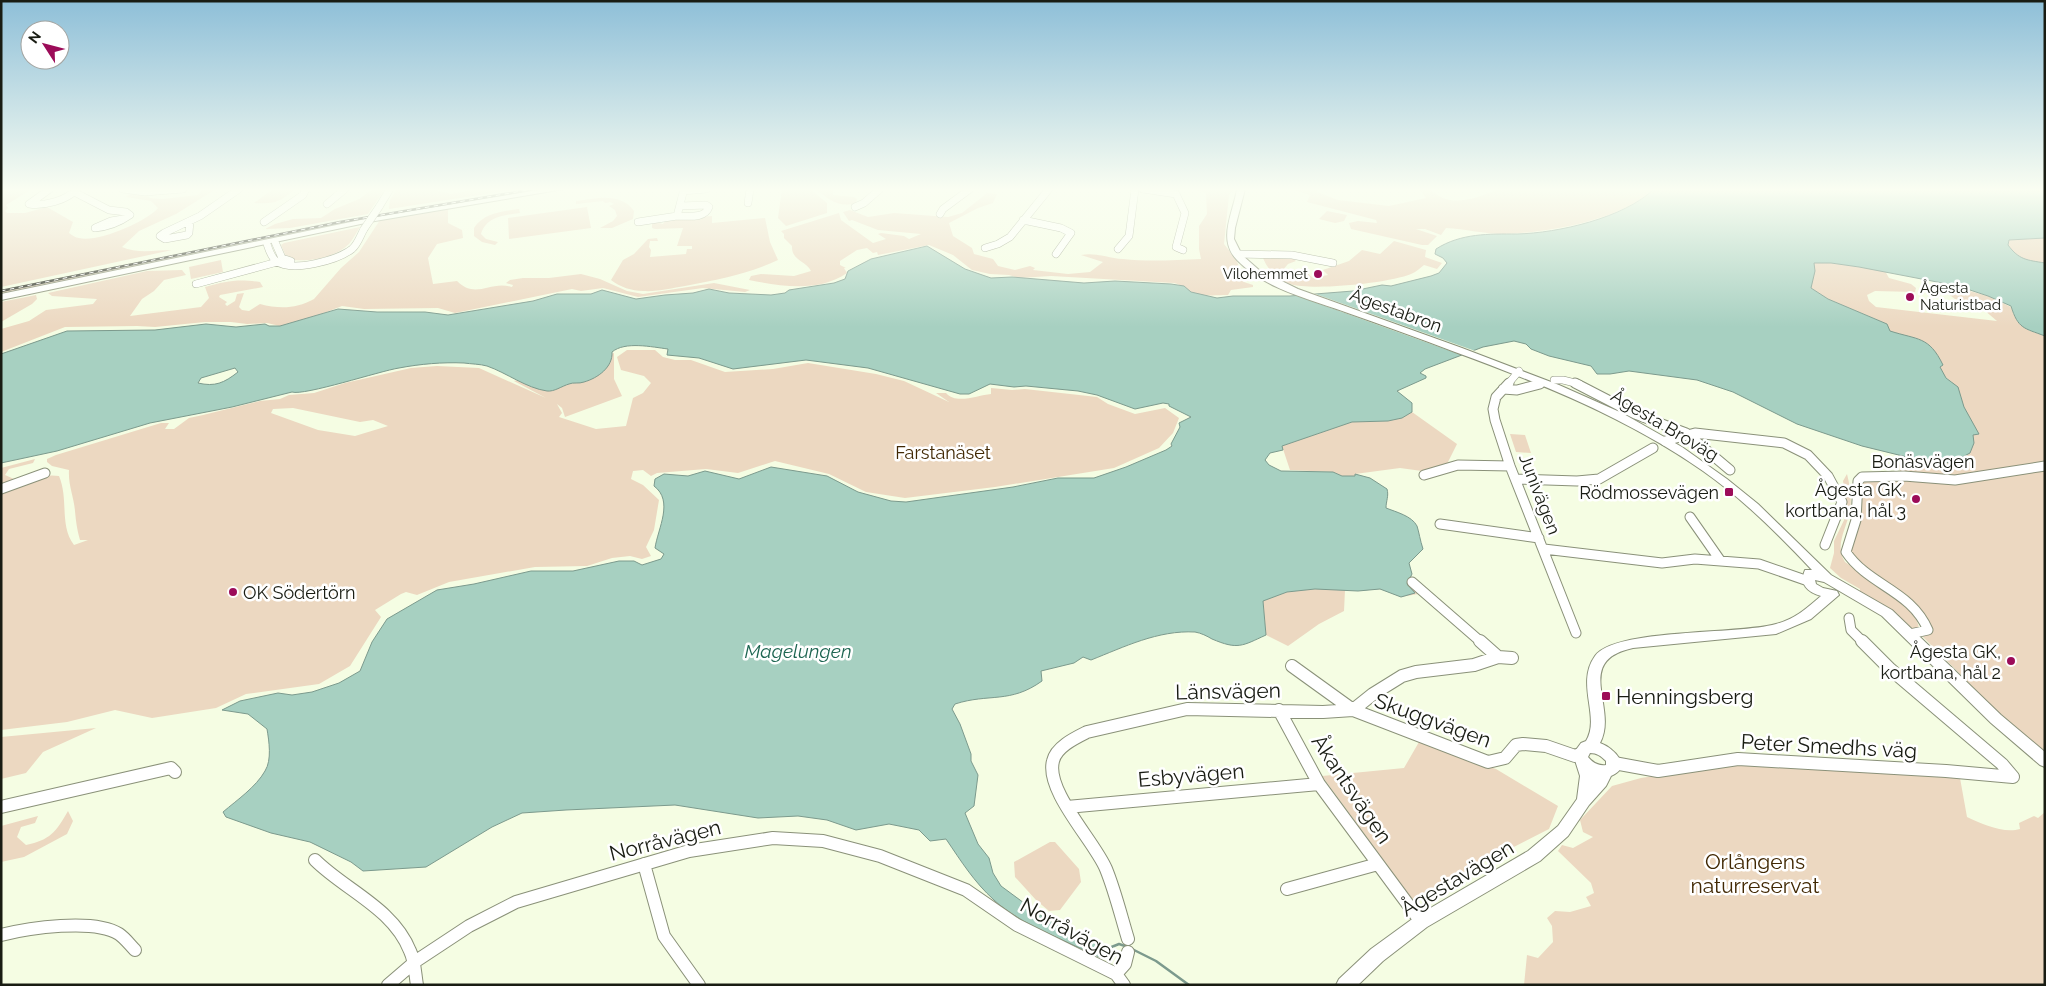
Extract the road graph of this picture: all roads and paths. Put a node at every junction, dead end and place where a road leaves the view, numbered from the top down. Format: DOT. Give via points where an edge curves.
graph roads {
  1 [pos="162,235"];
  2 [pos="187,235"];
  3 [pos="303,235"];
  4 [pos="360,235"];
  5 [pos="1012,235"];
  6 [pos="1070,235"];
  7 [pos="1129,235"];
  8 [pos="1181,235"];
  9 [pos="1231,235"];
  10 [pos="271,242"];
  11 [pos="985,248"];
  12 [pos="1118,249"];
  13 [pos="1183,250"];
  14 [pos="1056,254"];
  15 [pos="1237,254"];
  16 [pos="281,261"];
  17 [pos="1333,263"];
  18 [pos="196,284"];
  19 [pos="1,297"];
  20 [pos="1486,360"];
  21 [pos="1519,371"];
  22 [pos="1554,380"];
  23 [pos="1540,384"];
  24 [pos="1503,389"];
  25 [pos="1688,434"];
  26 [pos="1665,441"];
  27 [pos="1653,448"];
  28 [pos="1510,466"];
  29 [pos="2045,466"];
  30 [pos="1730,470"];
  31 [pos="45,473"];
  32 [pos="1424,476"];
  33 [pos="1517,478"];
  34 [pos="1,489"];
  35 [pos="1690,517"];
  36 [pos="1440,524"];
  37 [pos="1539,538"];
  38 [pos="1825,545"];
  39 [pos="1544,549"];
  40 [pos="1804,556"];
  41 [pos="1720,560"];
  42 [pos="1412,582"];
  43 [pos="1810,582"];
  44 [pos="1834,588"];
  45 [pos="1810,614"];
  46 [pos="1849,618"];
  47 [pos="1576,633"];
  48 [pos="1910,634"];
  49 [pos="1498,657"];
  50 [pos="1512,658"];
  51 [pos="1292,666"];
  52 [pos="1279,710"];
  53 [pos="1353,710"];
  54 [pos="1597,727"];
  55 [pos="1604,751"];
  56 [pos="1585,755"];
  57 [pos="2045,762"];
  58 [pos="1609,768"];
  59 [pos="175,772"];
  60 [pos="1319,784"];
  61 [pos="1584,801"];
  62 [pos="1,807"];
  63 [pos="1067,807"];
  64 [pos="315,860"];
  65 [pos="644,864"];
  66 [pos="1378,864"];
  67 [pos="1287,889"];
  68 [pos="1421,922"];
  69 [pos="1,935"];
  70 [pos="135,950"];
  71 [pos="414,963"];
  72 [pos="1120,980"];
  73 [pos="388,985"];
  74 [pos="416,985"];
  75 [pos="699,985"];
  76 [pos="1345,985"];
  1 -- 2 [label="street" via="160,237 165,238"];
  3 -- 10 [label="main road"];
  4 -- 16 [label="street" via="348,252 322,262 291,266"];
  5 -- 11 [label="street"];
  6 -- 14 [label="street"];
  7 -- 12 [label="street"];
  8 -- 13 [label="street" via="1176,247"];
  9 -- 15 [label="main road"];
  10 -- 16 [label="street" via="270,252"];
  10 -- 19 [label="main road"];
  15 -- 17 [label="street" via="1272,253"];
  15 -- 20 [label="main road, Ågestabron" via="1263,276 1295,291"];
  16 -- 18 [label="street"];
  20 -- 21 [label="main road, Ågesta Broväg"];
  21 -- 24 [label="street, Junivägen"];
  21 -- 26 [label="main road, Ågesta Broväg" via="1598,404"];
  22 -- 25 [label="street" via="1584,386 1614,405"];
  23 -- 24 [label="street" via="1517,390"];
  24 -- 28 [label="street, Junivägen" via="1496,397 1493,409"];
  25 -- 26 [label="street"];
  25 -- 30 [label="street"];
  25 -- 38 [label="street" via="1764,439 1784,443 1808,455 1828,476 1842,502"];
  26 -- 40 [label="main road, Ågesta Broväg" via="1730,486"];
  27 -- 33 [label="street" via="1599,479"];
  28 -- 32 [label="street" via="1458,465"];
  28 -- 33 [label="street, Junivägen"];
  29 -- 48 [label="street, Bonäsvägen" via="1955,480 1880,476 1862,477 1858,481 1856,520 1846,552 1850,560 1919,613 1928,630"];
  31 -- 34 [label="street"];
  33 -- 37 [label="street, Junivägen"];
  35 -- 41 [label="street"];
  36 -- 37 [label="street"];
  37 -- 39 [label="street, Junivägen"];
  39 -- 41 [label="street" via="1662,563"];
  39 -- 47 [label="street, Junivägen"];
  40 -- 43 [label="main road, Ågesta Broväg"];
  40 -- 44 [label="main road, Ågesta Broväg"];
  41 -- 43 [label="street" via="1760,564"];
  42 -- 49 [label="street"];
  43 -- 44 [label="main road" via="1821,592"];
  43 -- 45 [label="main road" via="1813,601"];
  44 -- 45 [label="main road, Ågestavägen"];
  44 -- 48 [label="main road" via="1887,613"];
  45 -- 54 [label="main road, Ågestavägen" via="1780,628 1642,643 1607,652 1594,667"];
  46 -- 58 [label="street, Peter Smedhs väg" via="1852,630 1869,648 2013,777 1738,759 1658,771"];
  48 -- 57 [label="main road" via="1996,719"];
  49 -- 50 [label="street"];
  49 -- 53 [label="street" via="1474,665 1402,676"];
  51 -- 53 [label="street"];
  52 -- 53 [label="street, Länsvägen"];
  52 -- 60 [label="street, Åkantsvägen"];
  52 -- 63 [label="street, Länsvägen" via="1178,710 1076,737 1059,750 1053,760 1052,774"];
  53 -- 56 [label="street, Skuggvägen" via="1488,762 1501,762 1516,745 1524,742 1575,756"];
  54 -- 55 [label="main road, Ågestavägen" via="1606,745"];
  54 -- 56 [label="main road, Ågestavägen" via="1594,742"];
  55 -- 56 [label="main road"];
  55 -- 58 [label="main road" via="1611,756"];
  56 -- 58 [label="main road" via="1596,770"];
  56 -- 61 [label="main road, Ågestavägen"];
  58 -- 61 [label="main road, Ågestavägen" via="1602,782"];
  59 -- 62 [label="street" via="171,768"];
  60 -- 63 [label="street, Esbyvägen"];
  60 -- 66 [label="street, Åkantsvägen"];
  61 -- 68 [label="main road, Ågestavägen" via="1563,831 1534,856"];
  63 -- 72 [label="street, Länsvägen" via="1106,868 1128,945"];
  64 -- 71 [label="street" via="380,911 409,949"];
  65 -- 71 [label="street, Norråvägen" via="516,902 469,926"];
  65 -- 72 [label="street, Norråvägen" via="689,850 773,838 823,841 880,856 966,890 1017,925"];
  65 -- 75 [label="street" via="664,936"];
  66 -- 67 [label="street, Åkantsvägen"];
  66 -- 68 [label="street, Åkantsvägen"];
  68 -- 76 [label="main road, Ågestavägen" via="1377,954"];
  69 -- 70 [label="street" via="60,927 100,928 117,932"];
  71 -- 73 [label="street, Norråvägen"];
  71 -- 74 [label="street"];
}
